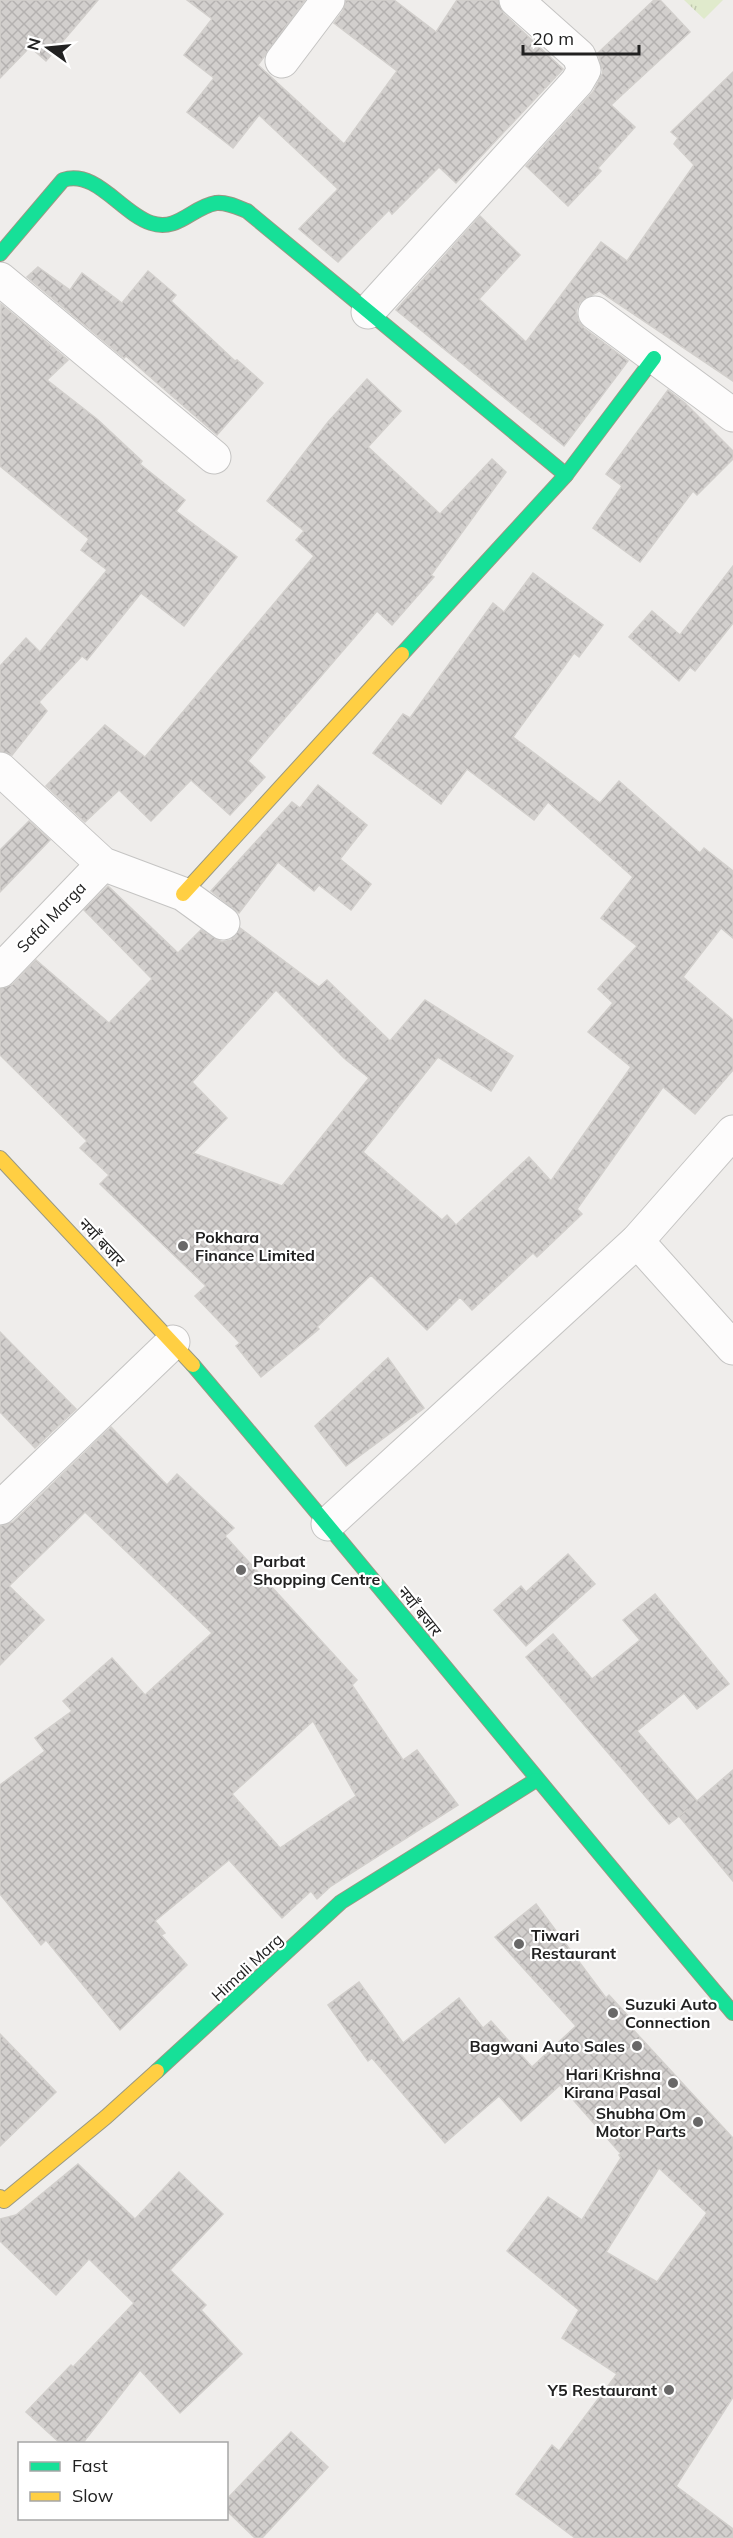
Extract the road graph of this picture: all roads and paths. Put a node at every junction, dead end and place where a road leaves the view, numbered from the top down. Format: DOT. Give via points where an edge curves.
graph roads {
  1 [pos="328,0"];
  2 [pos="516,0"];
  3 [pos="282,61"];
  4 [pos="0,254"];
  5 [pos="0,279"];
  6 [pos="368,312"];
  7 [pos="595,313"];
  8 [pos="654,358"];
  9 [pos="733,416"];
  10 [pos="214,457"];
  11 [pos="566,475"];
  12 [pos="0,769"];
  13 [pos="103,864"];
  14 [pos="183,894"];
  15 [pos="223,923"];
  16 [pos="0,971"];
  17 [pos="733,1132"];
  18 [pos="0,1158"];
  19 [pos="637,1241"];
  20 [pos="173,1342"];
  21 [pos="733,1348"];
  22 [pos="0,1508"];
  23 [pos="328,1524"];
  24 [pos="536,1780"];
  25 [pos="733,2013"];
  26 [pos="0,2197"];
  1 -- 3 [label="street"];
  2 -- 6 [label="street" via="579,56 584,70"];
  4 -- 6 [label="street" via="63,180 75,176 86,179 156,225 175,224 213,201 232,203 247,211"];
  5 -- 10 [label="street"];
  6 -- 11 [label="street"];
  7 -- 8 [label="street"];
  8 -- 9 [label="street"];
  8 -- 11 [label="street"];
  11 -- 14 [label="street"];
  12 -- 13 [label="street"];
  13 -- 14 [label="street"];
  13 -- 16 [label="street, Safal Marga"];
  14 -- 15 [label="street"];
  17 -- 19 [label="street"];
  18 -- 20 [label="street, नयाँ बजार"];
  19 -- 21 [label="street"];
  19 -- 23 [label="street"];
  20 -- 22 [label="street"];
  20 -- 23 [label="street, नयाँ बजार"];
  23 -- 24 [label="street, नयाँ बजार"];
  24 -- 25 [label="street, नयाँ बजार"];
  24 -- 26 [label="street, Himali Marg" via="341,1902 106,2117 4,2201"];
}
